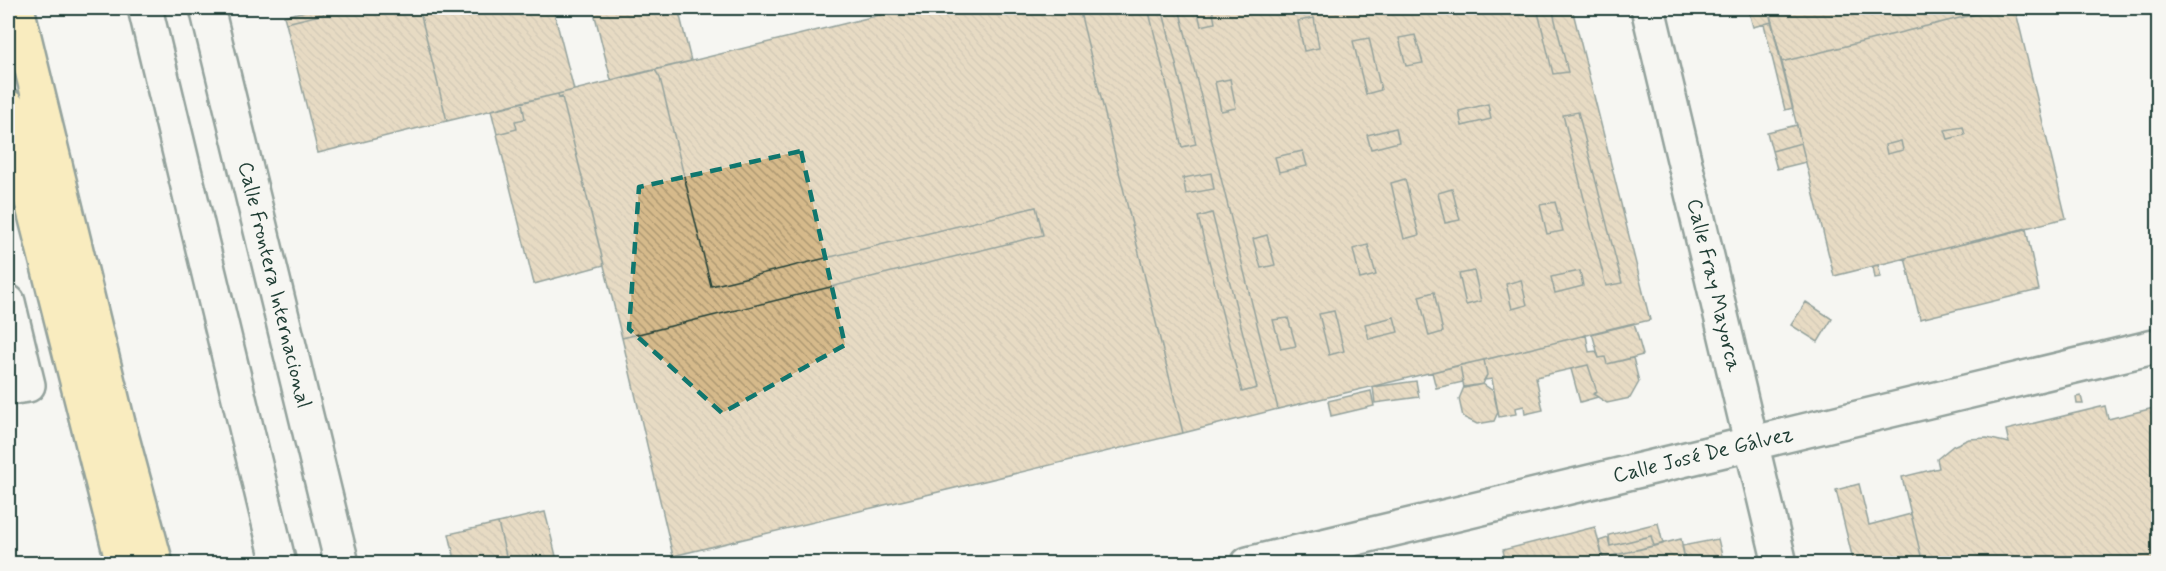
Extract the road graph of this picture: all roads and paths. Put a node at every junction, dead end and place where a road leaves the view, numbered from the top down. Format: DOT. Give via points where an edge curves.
graph roads {
  1 [pos="17,8"];
  2 [pos="145,8"];
  3 [pos="207,8"];
  4 [pos="1648,8"];
  5 [pos="8,107"];
  6 [pos="8,302"];
  7 [pos="2158,346"];
  8 [pos="8,388"];
  9 [pos="1752,445"];
  10 [pos="123,564"];
  11 [pos="156,564"];
  12 [pos="279,564"];
  13 [pos="342,564"];
  14 [pos="1248,564"];
  15 [pos="1780,564"];
  1 -- 11 [label="main road"];
  2 -- 12 [label="street"];
  3 -- 13 [label="street, Calle Frontera Internacional"];
  4 -- 9 [label="street, Calle Fray Mayorca"];
  5 -- 10 [label="main road"];
  6 -- 8 [label="street" via="28,384"];
  7 -- 9 [label="street, Calle José De Gálvez"];
  9 -- 14 [label="street, Calle José De Gálvez"];
  9 -- 15 [label="street, Calle Fray Mayorca"];
}
